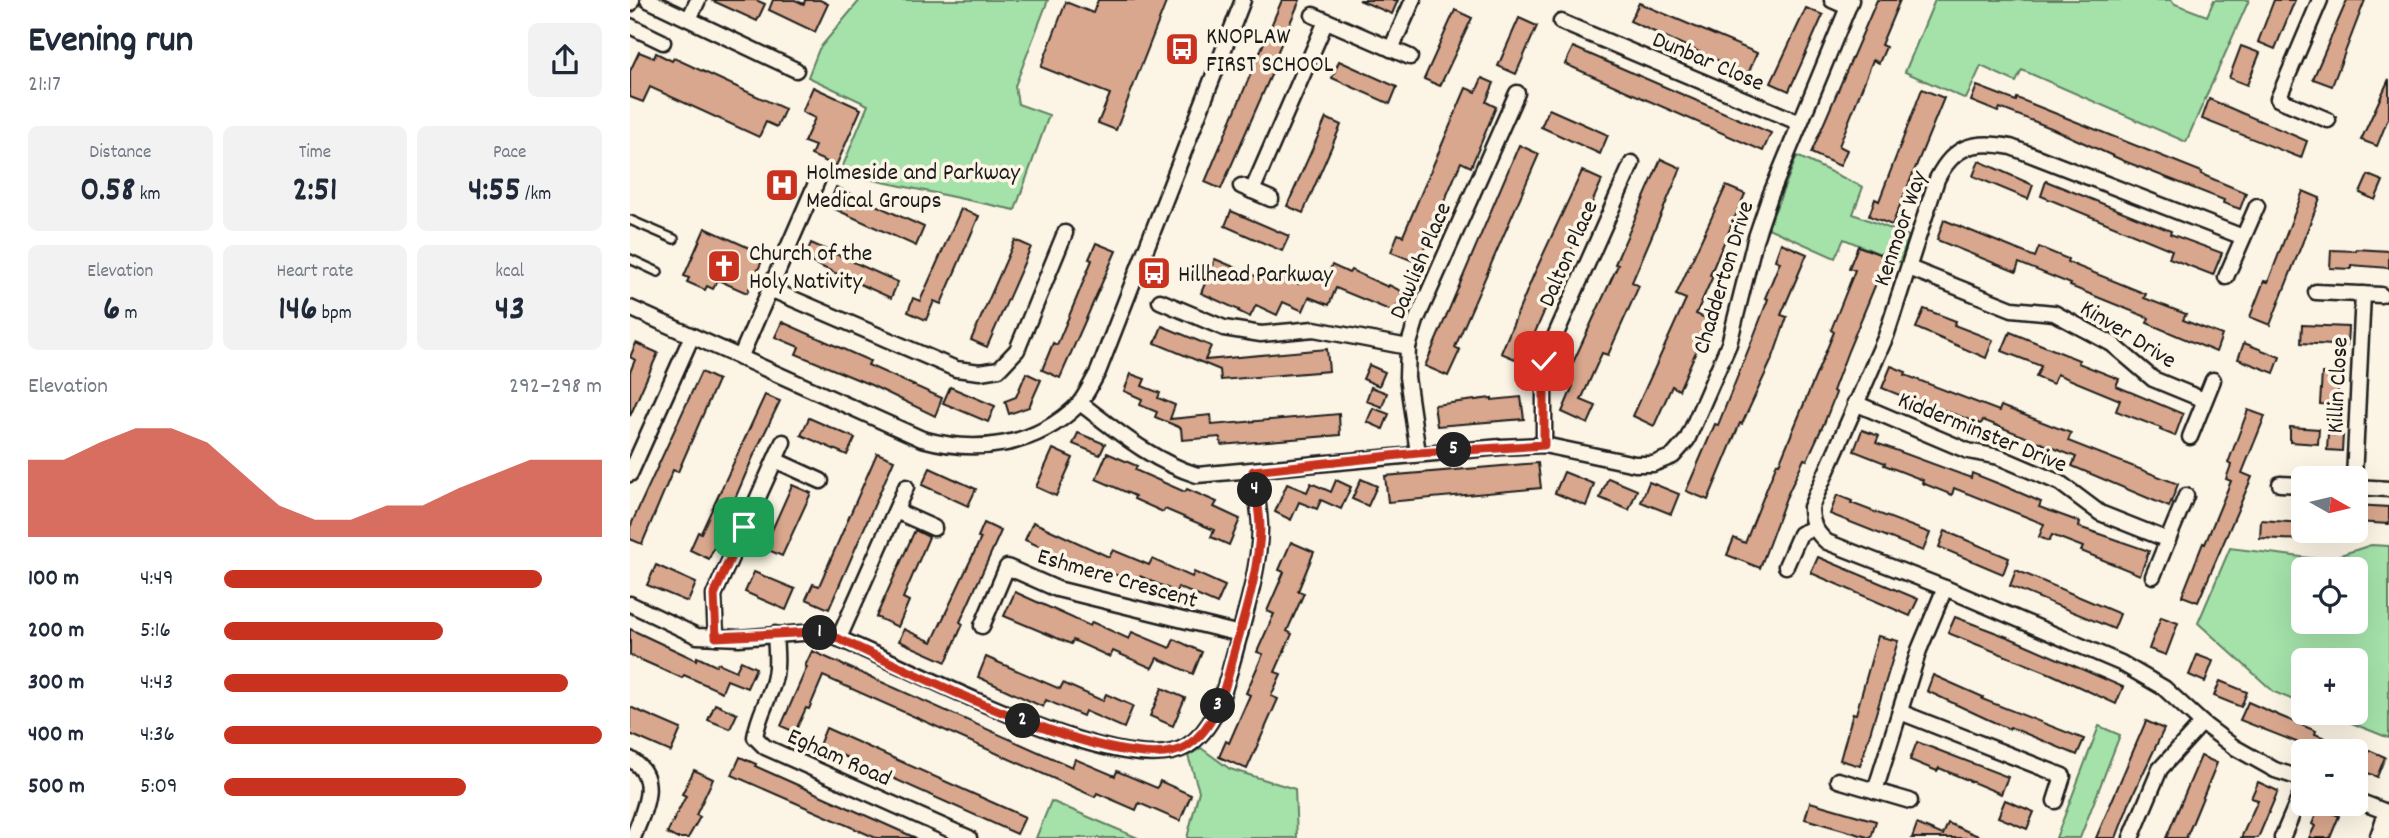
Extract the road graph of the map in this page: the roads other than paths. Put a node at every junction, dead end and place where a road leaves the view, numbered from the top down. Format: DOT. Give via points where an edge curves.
graph roads {
  1 [pos="648,0"];
  2 [pos="698,0"];
  3 [pos="1243,0"];
  4 [pos="1413,0"];
  5 [pos="1832,0"];
  6 [pos="2320,0"];
  7 [pos="1850,4"];
  8 [pos="689,19"];
  9 [pos="1561,22"];
  10 [pos="630,26"];
  11 [pos="663,42"];
  12 [pos="1391,49"];
  13 [pos="1410,57"];
  14 [pos="796,70"];
  15 [pos="1517,93"];
  16 [pos="2328,120"];
  17 [pos="1800,123"];
  18 [pos="1632,163"];
  19 [pos="817,181"];
  20 [pos="1271,199"];
  21 [pos="2257,206"];
  22 [pos="630,220"];
  23 [pos="1065,233"];
  24 [pos="2244,237"];
  25 [pos="674,239"];
  26 [pos="630,259"];
  27 [pos="1909,268"];
  28 [pos="659,272"];
  29 [pos="2226,277"];
  30 [pos="770,289"];
  31 [pos="2316,292"];
  32 [pos="2364,295"];
  33 [pos="2381,295"];
  34 [pos="1160,301"];
  35 [pos="630,308"];
  36 [pos="692,336"];
  37 [pos="1408,347"];
  38 [pos="740,358"];
  39 [pos="2213,380"];
  40 [pos="2204,400"];
  41 [pos="1855,403"];
  42 [pos="1080,404"];
  43 [pos="2190,437"];
  44 [pos="783,442"];
  45 [pos="1544,445"];
  46 [pos="1418,453"];
  47 [pos="775,460"];
  48 [pos="2355,466"];
  49 [pos="1253,471"];
  50 [pos="630,474"];
  51 [pos="821,481"];
  52 [pos="2280,484"];
  53 [pos="2291,484"];
  54 [pos="906,487"];
  55 [pos="2368,488"];
  56 [pos="2389,489"];
  57 [pos="2186,496"];
  58 [pos="896,511"];
  59 [pos="1814,527"];
  60 [pos="934,528"];
  61 [pos="2168,540"];
  62 [pos="1787,566"];
  63 [pos="2152,576"];
  64 [pos="1945,587"];
  65 [pos="630,604"];
  66 [pos="982,626"];
  67 [pos="775,634"];
  68 [pos="1240,634"];
  69 [pos="716,637"];
  70 [pos="839,639"];
  71 [pos="1899,712"];
  72 [pos="2202,723"];
  73 [pos="630,760"];
  74 [pos="2291,774"];
  75 [pos="1838,780"];
  76 [pos="1875,791"];
  77 [pos="1910,801"];
  78 [pos="2055,801"];
  79 [pos="2368,805"];
  80 [pos="2389,814"];
  81 [pos="2291,816"];
  82 [pos="633,838"];
  83 [pos="969,838"];
  84 [pos="2132,838"];
  85 [pos="2282,838"];
  86 [pos="2381,838"];
  1 -- 8 [label="street"];
  2 -- 8 [label="street"];
  3 -- 42 [label="street" via="1098,372"];
  4 -- 12 [label="street"];
  5 -- 7 [label="street"];
  6 -- 16 [label="street" via="2278,99"];
  7 -- 17 [label="street, Chadderton Drive"];
  8 -- 14 [label="street"];
  9 -- 17 [label="street, Dunbar Close"];
  10 -- 11 [label="street"];
  12 -- 13 [label="street"];
  12 -- 20 [label="street" via="1319,18 1246,188"];
  15 -- 37 [label="street, Dawlish Place"];
  17 -- 45 [label="street, Chadderton Drive" via="1755,240 1730,344 1688,440 1672,456 1653,464"];
  18 -- 45 [label="street, Dalton Place" via="1544,361"];
  19 -- 30 [label="street"];
  21 -- 24 [label="street"];
  22 -- 25 [label="lane"];
  23 -- 30 [label="street" via="1017,350 999,369 956,369"];
  24 -- 27 [label="street, Kenmoor Way" via="2055,163 1991,143 1960,149 1945,163"];
  24 -- 29 [label="street"];
  26 -- 28 [label="lane"];
  27 -- 40 [label="street, Kinver Drive" via="2012,309 2054,313 2112,344 2153,379"];
  27 -- 41 [label="street, Kenmoor Way" via="1886,336"];
  30 -- 38 [label="street"];
  31 -- 32 [label="street"];
  32 -- 33 [label="street"];
  32 -- 48 [label="street, Killin Close"];
  34 -- 37 [label="street" via="1224,328 1261,334 1314,329"];
  35 -- 36 [label="street"];
  36 -- 38 [label="street"];
  36 -- 50 [label="street"];
  37 -- 46 [label="street, Dawlish Place" via="1407,377"];
  38 -- 42 [label="street" via="922,439 950,446 993,446 1019,440 1044,431"];
  39 -- 40 [label="street"];
  40 -- 43 [label="street"];
  41 -- 59 [label="street, Kenmoor Way" via="1811,507"];
  41 -- 61 [label="street, Kidderminster Drive" via="1968,452 1999,457 2060,482 2100,513"];
  42 -- 49 [label="street, Chadderton Drive" via="1172,467 1197,475"];
  44 -- 47 [label="street"];
  45 -- 46 [label="street, Chadderton Drive"];
  46 -- 49 [label="street, Chadderton Drive"];
  47 -- 51 [label="street"];
  47 -- 69 [label="street" via="714,595"];
  49 -- 68 [label="street" via="1260,527"];
  52 -- 53 [label="street"];
  54 -- 58 [label="street"];
  55 -- 56 [label="street"];
  57 -- 61 [label="street"];
  58 -- 60 [label="street"];
  58 -- 70 [label="street"];
  59 -- 62 [label="street" via="1800,534"];
  59 -- 64 [label="street" via="1827,542"];
  61 -- 63 [label="street"];
  64 -- 71 [label="street"];
  64 -- 72 [label="street" via="2121,663 2164,688"];
  65 -- 69 [label="street" via="697,636"];
  66 -- 68 [label="street, Eshmere Crescent" via="1007,567 1058,589"];
  67 -- 69 [label="street"];
  67 -- 70 [label="street" via="814,632"];
  67 -- 83 [label="street, Egham Road" via="773,683 755,737 765,747"];
  68 -- 70 [label="street" via="1223,695 1207,729 1186,747 1163,754 1140,754 1030,724"];
  71 -- 76 [label="street"];
  71 -- 78 [label="street" via="2063,776"];
  72 -- 74 [label="street" via="2234,747"];
  72 -- 84 [label="street" via="2160,769"];
  73 -- 82 [label="street" via="647,776 648,787"];
  75 -- 76 [label="street"];
  76 -- 77 [label="street"];
  79 -- 80 [label="street"];
  80 -- 86 [label="street"];
  81 -- 85 [label="street"];
}
